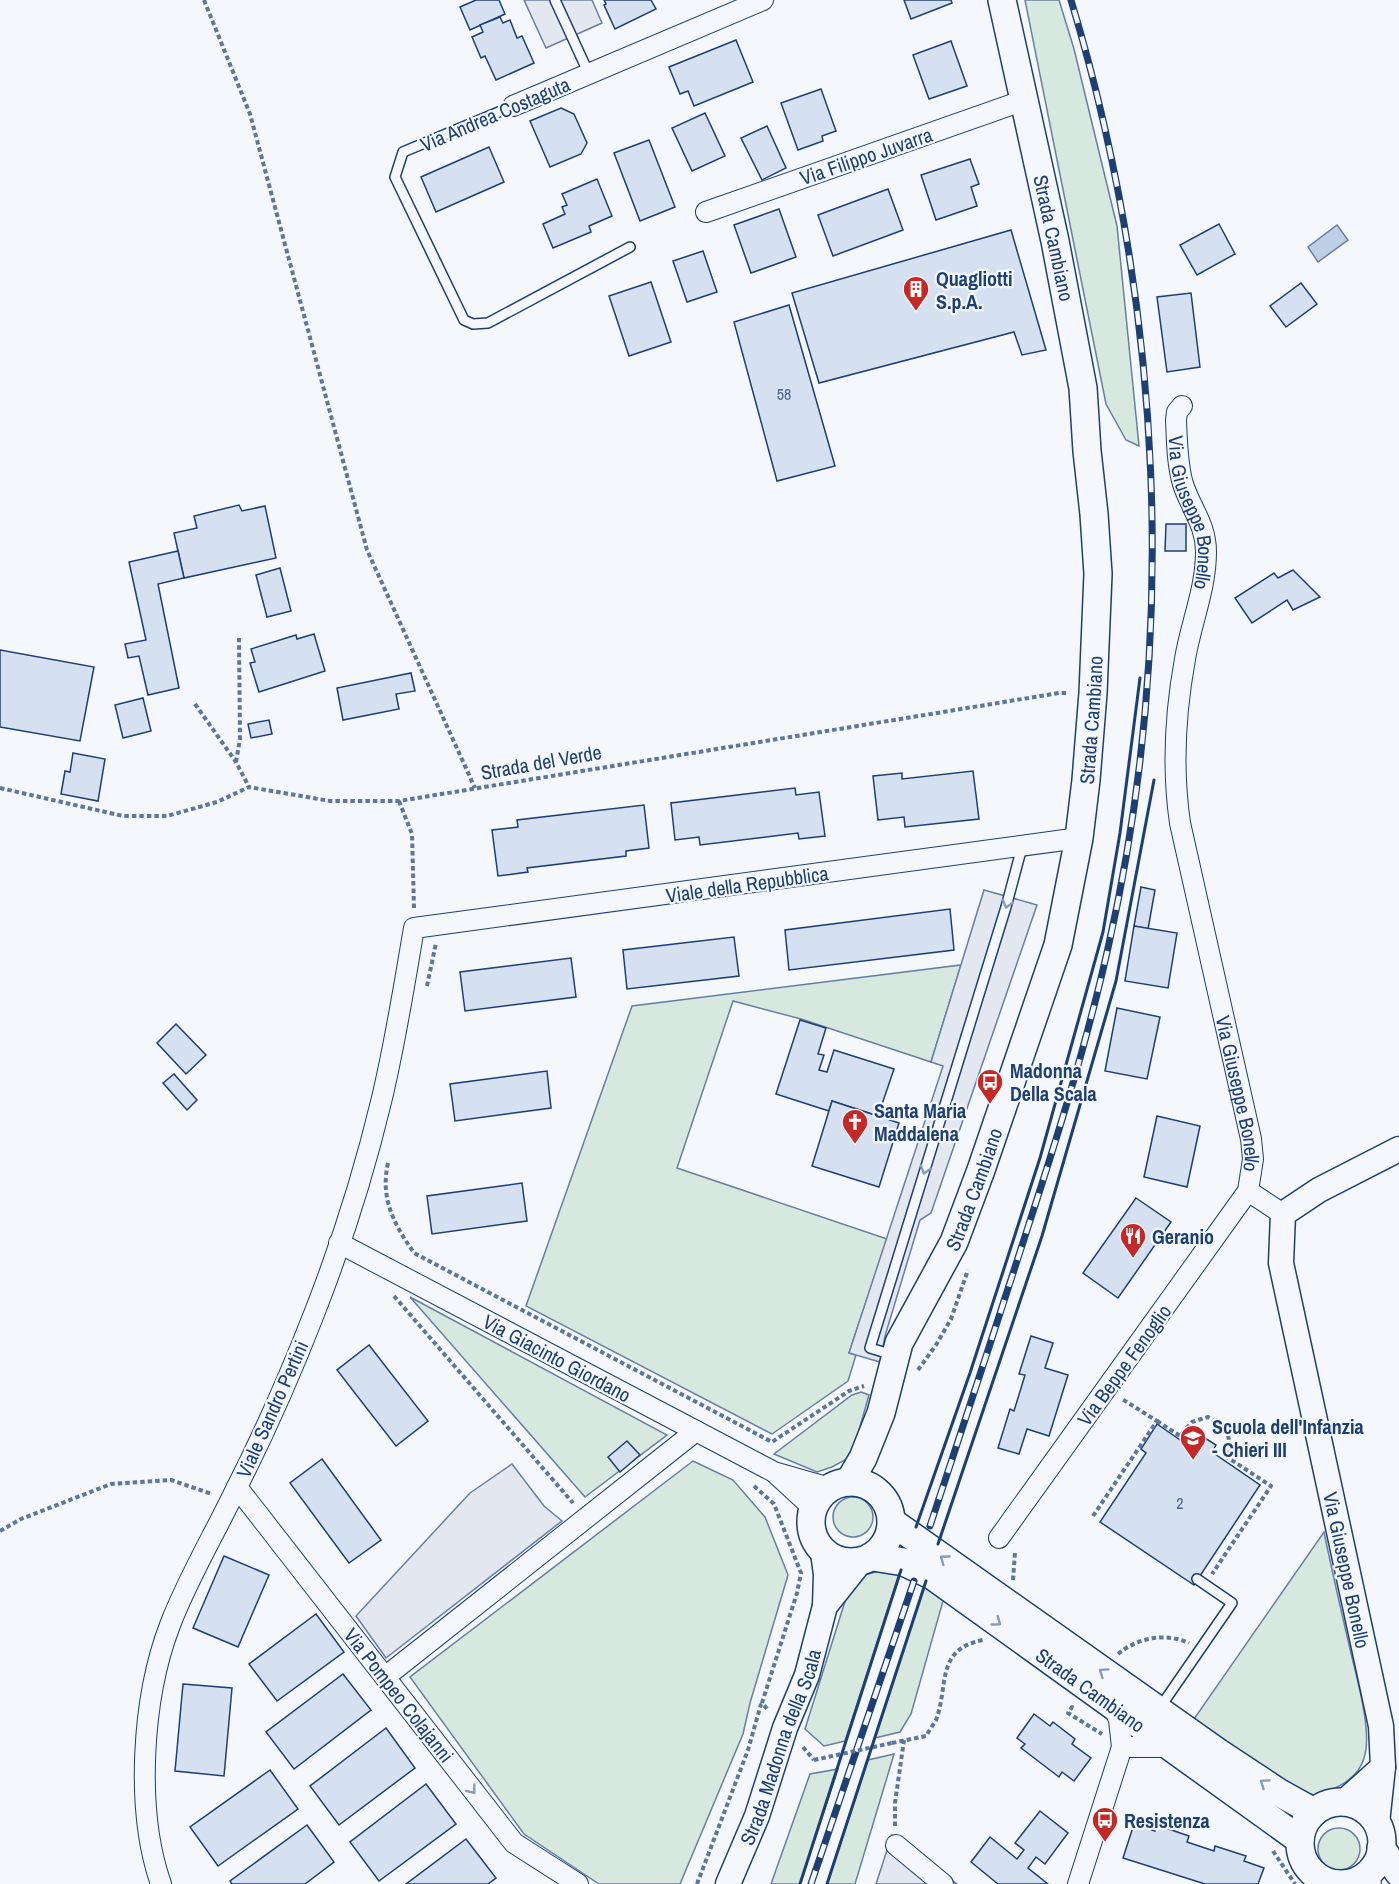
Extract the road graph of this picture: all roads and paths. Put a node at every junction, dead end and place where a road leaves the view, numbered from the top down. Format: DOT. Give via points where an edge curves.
graph roads {
  1 [pos="204,0"];
  2 [pos="555,0"];
  3 [pos="763,0"];
  4 [pos="1002,0"];
  5 [pos="589,74"];
  6 [pos="1025,100"];
  7 [pos="513,106"];
  8 [pos="706,212"];
  9 [pos="630,247"];
  10 [pos="1182,406"];
  11 [pos="239,638"];
  12 [pos="1093,693"];
  13 [pos="195,704"];
  14 [pos="236,762"];
  15 [pos="249,787"];
  16 [pos="0,788"];
  17 [pos="475,788"];
  18 [pos="399,801"];
  19 [pos="1079,838"];
  20 [pos="1022,847"];
  21 [pos="440,925"];
  22 [pos="414,928"];
  23 [pos="425,994"];
  24 [pos="1399,1149"];
  25 [pos="389,1156"];
  26 [pos="1248,1191"];
  27 [pos="1282,1214"];
  28 [pos="339,1243"];
  29 [pos="414,1253"];
  30 [pos="403,1277"];
  31 [pos="896,1356"];
  32 [pos="868,1385"];
  33 [pos="1116,1395"];
  34 [pos="881,1413"];
  35 [pos="1157,1421"];
  36 [pos="696,1431"];
  37 [pos="752,1484"];
  38 [pos="879,1492"];
  39 [pos="831,1493"];
  40 [pos="234,1494"];
  41 [pos="1093,1516"];
  42 [pos="586,1518"];
  43 [pos="892,1522"];
  44 [pos="0,1531"];
  45 [pos="1008,1542"];
  46 [pos="823,1552"];
  47 [pos="866,1559"];
  48 [pos="1201,1582"];
  49 [pos="1014,1587"];
  50 [pos="825,1606"];
  51 [pos="990,1640"];
  52 [pos="1200,1648"];
  53 [pos="1112,1659"];
  54 [pos="385,1677"];
  55 [pos="762,1703"];
  56 [pos="1113,1705"];
  57 [pos="1075,1709"];
  58 [pos="1158,1710"];
  59 [pos="784,1728"];
  60 [pos="1105,1733"];
  61 [pos="904,1740"];
  62 [pos="1122,1747"];
  63 [pos="1170,1747"];
  64 [pos="814,1760"];
  65 [pos="1383,1767"];
  66 [pos="1344,1802"];
  67 [pos="1314,1812"];
  68 [pos="1379,1835"];
  69 [pos="1300,1839"];
  70 [pos="896,1845"];
  71 [pos="1273,1850"];
  72 [pos="1399,1873"];
  73 [pos="1349,1882"];
  74 [pos="161,1884"];
  75 [pos="578,1884"];
  76 [pos="697,1884"];
  77 [pos="728,1884"];
  78 [pos="943,1884"];
  79 [pos="1078,1884"];
  80 [pos="1295,1884"];
  1 -- 17 [label="path" via="250,114 367,550"];
  2 -- 5 [label="lane"];
  3 -- 5 [label="street, Via Andrea Costaguta"];
  4 -- 6 [label="main road, Strada Cambiano"];
  5 -- 7 [label="street, Via Andrea Costaguta"];
  6 -- 8 [label="street, Via Filippo Juvarra"];
  6 -- 12 [label="main road, Strada Cambiano" via="1083,387 1098,574"];
  7 -- 9 [label="lane, Via Andrea Costaguta" via="403,152 394,177 464,320 488,323"];
  10 -- 26 [label="street, Via Giuseppe Bonello" via="1176,420 1181,472 1188,498 1201,521 1206,554 1178,712 1176,793 1251,1139 1253,1159"];
  11 -- 14 [label="path" via="240,739"];
  12 -- 17 [label="path, Strada del Verde" via="1048,694"];
  12 -- 19 [label="main road, Strada Cambiano"];
  13 -- 14 [label="path"];
  14 -- 15 [label="path"];
  15 -- 16 [label="path" via="217,802 167,816 123,816"];
  15 -- 18 [label="path, Strada del Verde" via="330,801"];
  17 -- 18 [label="path, Strada del Verde"];
  18 -- 22 [label="path" via="412,834"];
  19 -- 20 [label="street, Viale della Repubblica"];
  19 -- 31 [label="main road, Strada Cambiano" via="1058,945 981,1170 954,1242 899,1343"];
  20 -- 21 [label="street, Viale della Repubblica"];
  20 -- 31 [label="lane, one-way" via="870,1348"];
  21 -- 22 [label="street, Viale della Repubblica"];
  21 -- 23 [label="path"];
  22 -- 28 [label="street, Viale Sandro Pertini" via="382,1101"];
  24 -- 27 [label="street" via="1319,1190"];
  25 -- 29 [label="path" via="384,1179 389,1211"];
  26 -- 27 [label="street, Via Giuseppe Bonello"];
  26 -- 45 [label="street, Via Beppe Fenoglio"];
  27 -- 65 [label="street, Via Giuseppe Bonello" via="1281,1263 1381,1726"];
  28 -- 30 [label="street, Via Giacinto Giordano"];
  28 -- 40 [label="street, Viale Sandro Pertini" via="294,1362"];
  29 -- 30 [label="path"];
  29 -- 32 [label="path" via="772,1442 849,1391"];
  30 -- 36 [label="street, Via Giacinto Giordano"];
  30 -- 42 [label="path" via="394,1296"];
  31 -- 34 [label="main road, Strada Cambiano"];
  33 -- 35 [label="path"];
  34 -- 38 [label="main road, Strada Cambiano"];
  34 -- 39 [label="main road, Strada Cambiano" via="863,1458"];
  35 -- 41 [label="path"];
  35 -- 48 [label="path" via="1180,1436 1192,1422 1208,1417 1222,1425 1229,1437 1229,1449 1224,1455 1271,1486"];
  36 -- 39 [label="street, Via Giacinto Giordano" via="774,1472"];
  36 -- 42 [label="street"];
  37 -- 55 [label="path" via="774,1504 801,1573"];
  38 -- 39 [label="main road" via="860,1483"];
  38 -- 43 [label="main road"];
  39 -- 46 [label="main road" via="811,1520 816,1542"];
  40 -- 44 [label="path" via="171,1480 111,1484"];
  40 -- 54 [label="street, Via Pompeo Colajanni"];
  40 -- 74 [label="street, Viale Sandro Pertini" via="170,1625 153,1688 146,1783 148,1820"];
  42 -- 54 [label="street"];
  43 -- 47 [label="main road" via="883,1548"];
  58 -- 43 [label="main road, Strada Cambiano, one-way"];
  45 -- 49 [label="path" via="1013,1554"];
  46 -- 47 [label="main road" via="847,1563"];
  46 -- 50 [label="street"];
  47 -- 50 [label="street"];
  47 -- 56 [label="main road, Strada Cambiano, one-way" via="904,1562 933,1576"];
  48 -- 52 [label="lane" via="1232,1603"];
  50 -- 59 [label="street, Strada Madonna della Scala" via="807,1675"];
  51 -- 61 [label="path" via="959,1648 944,1674 936,1719 926,1736"];
  52 -- 53 [label="path" via="1168,1638 1143,1639"];
  52 -- 58 [label="lane"];
  54 -- 75 [label="street, Via Pompeo Colajanni, one-way" via="514,1843"];
  55 -- 59 [label="path"];
  55 -- 76 [label="path"];
  56 -- 62 [label="street"];
  56 -- 63 [label="main road, Strada Cambiano"];
  57 -- 60 [label="path" via="1072,1707 1068,1713"];
  67 -- 58 [label="main road, Strada Cambiano, one-way"];
  59 -- 77 [label="street, Strada Madonna della Scala" via="757,1816"];
  61 -- 64 [label="path, bridge"];
  61 -- 70 [label="path" via="895,1803"];
  62 -- 63 [label="street"];
  62 -- 79 [label="street"];
  63 -- 69 [label="main road, Strada Cambiano"];
  65 -- 66 [label="street"];
  65 -- 68 [label="street, Via Giuseppe Bonello"];
  66 -- 67 [label="main road"];
  66 -- 68 [label="main road" via="1363,1809"];
  67 -- 69 [label="main road"];
  68 -- 72 [label="main road"];
  68 -- 73 [label="main road" via="1379,1858"];
  69 -- 73 [label="main road" via="1300,1851 1311,1871 1320,1878"];
  70 -- 78 [label="street"];
  71 -- 80 [label="path"];
}
